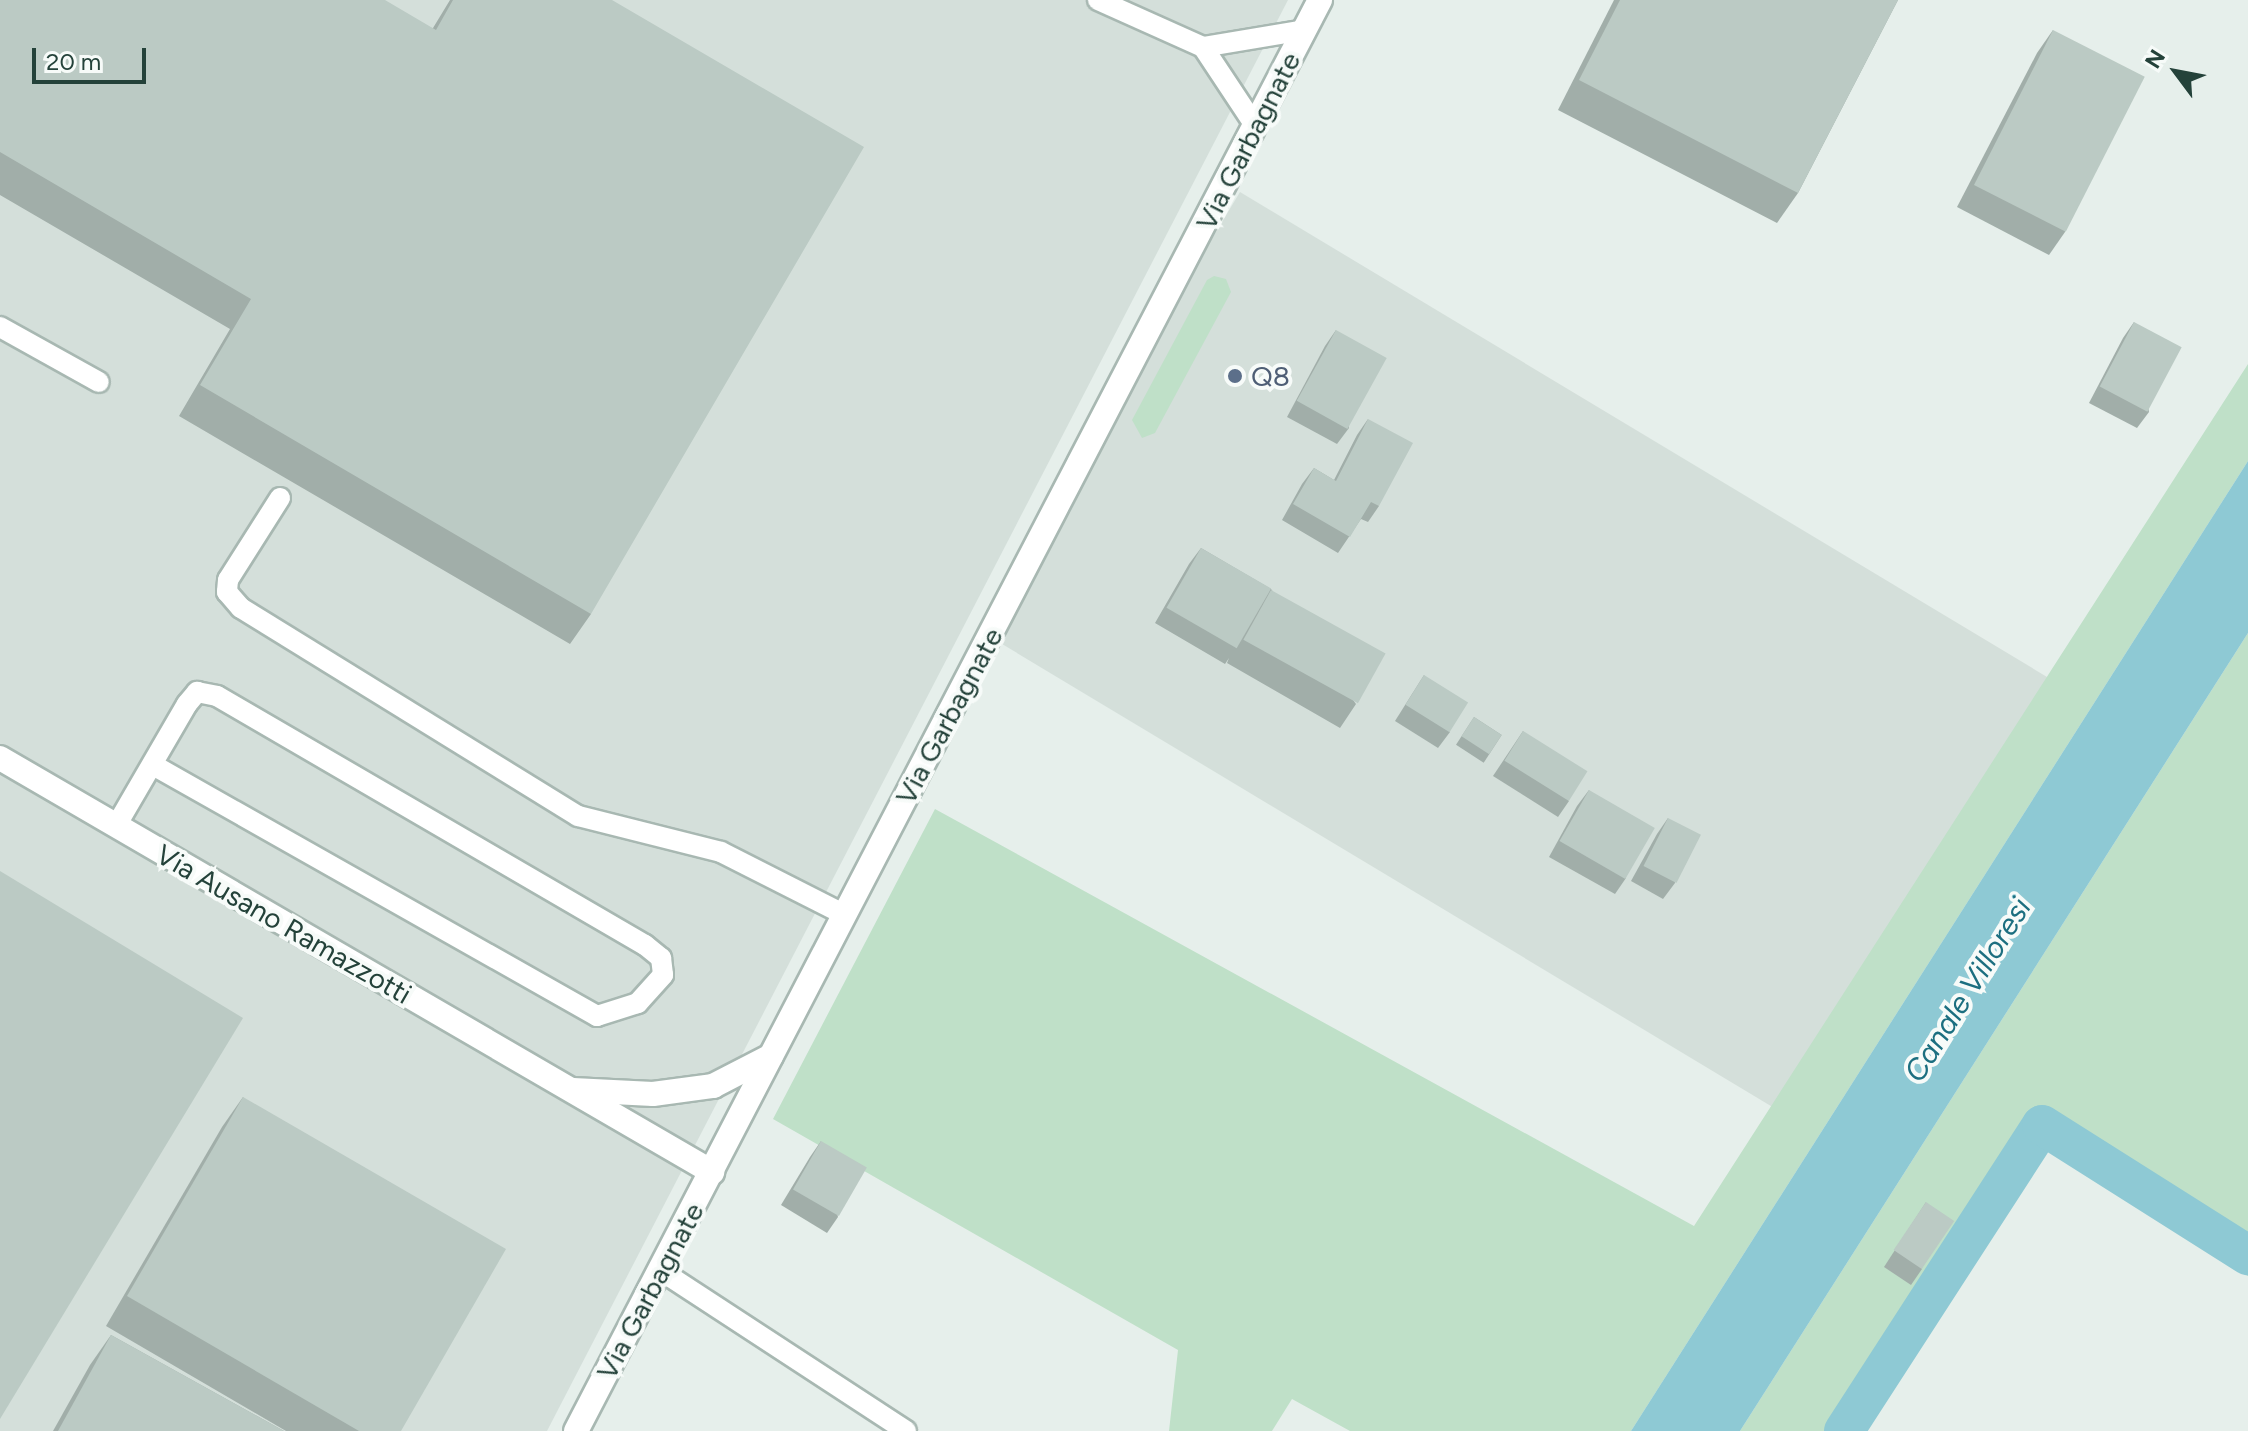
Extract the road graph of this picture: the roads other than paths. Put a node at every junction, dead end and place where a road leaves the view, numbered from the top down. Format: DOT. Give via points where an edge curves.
graph roads {
  1 [pos="1098,0"];
  2 [pos="1320,0"];
  3 [pos="1305,30"];
  4 [pos="1203,47"];
  5 [pos="1256,127"];
  6 [pos="0,327"];
  7 [pos="99,382"];
  8 [pos="280,498"];
  9 [pos="0,758"];
  10 [pos="153,765"];
  11 [pos="116,826"];
  12 [pos="845,915"];
  13 [pos="771,1056"];
  14 [pos="569,1090"];
  15 [pos="712,1172"];
  16 [pos="660,1270"];
  17 [pos="576,1431"];
  18 [pos="906,1431"];
  1 -- 4 [label="lane"];
  2 -- 3 [label="street, Via Garbagnate"];
  3 -- 4 [label="lane"];
  3 -- 5 [label="street, Via Garbagnate"];
  4 -- 5 [label="lane"];
  5 -- 12 [label="street, Via Garbagnate"];
  6 -- 7 [label="lane"];
  8 -- 12 [label="lane" via="228,580 227,592 241,608 578,816 721,852"];
  9 -- 11 [label="street, Via Ausano Ramazzotti"];
  10 -- 10 [label="lane" via="597,1016 638,1003 663,975 661,958 645,945 217,696 197,692"];
  10 -- 11 [label="lane"];
  11 -- 14 [label="street, Via Ausano Ramazzotti"];
  12 -- 13 [label="street, Via Garbagnate"];
  13 -- 14 [label="street, Via Ausano Ramazzotti" via="713,1086 653,1094"];
  13 -- 15 [label="street, Via Garbagnate"];
  14 -- 15 [label="street, Via Ausano Ramazzotti"];
  15 -- 16 [label="street, Via Garbagnate"];
  16 -- 17 [label="street, Via Garbagnate"];
  16 -- 18 [label="lane"];
}
